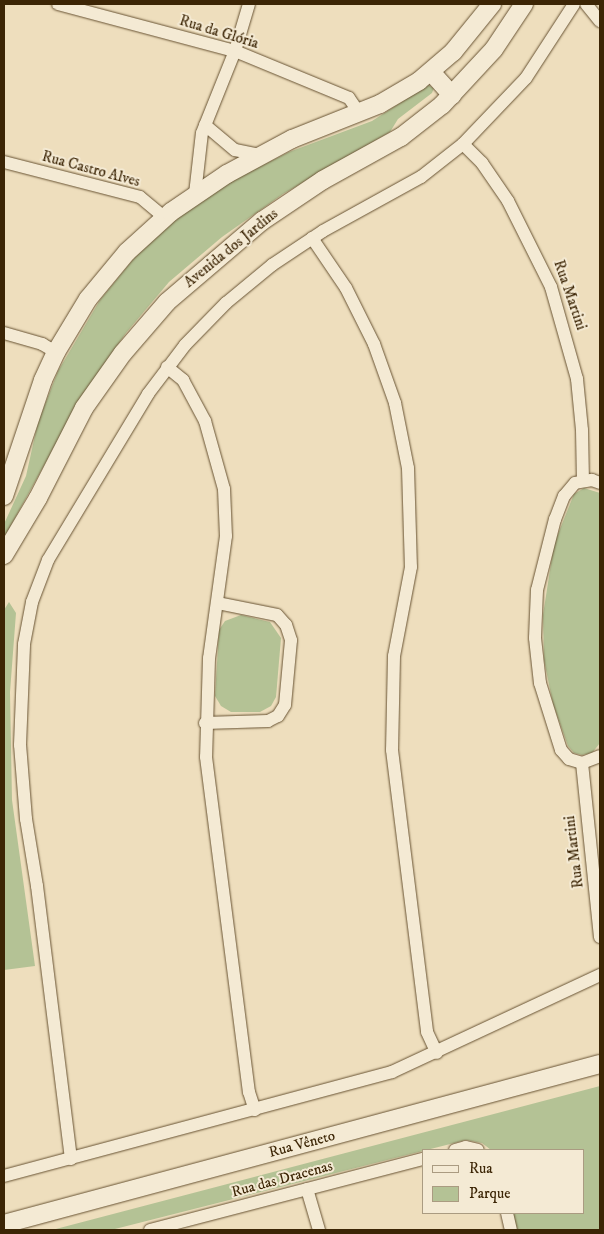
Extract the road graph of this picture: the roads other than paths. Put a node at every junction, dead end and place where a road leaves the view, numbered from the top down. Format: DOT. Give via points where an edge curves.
graph roads {
  1 [pos="58,4"];
  2 [pos="249,4"];
  3 [pos="492,4"];
  4 [pos="524,4"];
  5 [pos="574,4"];
  6 [pos="586,4"];
  7 [pos="600,21"];
  8 [pos="235,51"];
  9 [pos="432,73"];
  10 [pos="452,95"];
  11 [pos="359,113"];
  12 [pos="205,125"];
  13 [pos="463,144"];
  14 [pos="260,155"];
  15 [pos="4,162"];
  16 [pos="195,194"];
  17 [pos="165,218"];
  18 [pos="312,238"];
  19 [pos="4,333"];
  20 [pos="56,352"];
  21 [pos="166,368"];
  22 [pos="583,480"];
  23 [pos="600,483"];
  24 [pos="4,496"];
  25 [pos="4,554"];
  26 [pos="218,603"];
  27 [pos="205,722"];
  28 [pos="600,756"];
  29 [pos="582,763"];
  30 [pos="600,937"];
  31 [pos="600,975"];
  32 [pos="437,1053"];
  33 [pos="600,1064"];
  34 [pos="256,1110"];
  35 [pos="71,1159"];
  36 [pos="422,1159"];
  37 [pos="4,1176"];
  38 [pos="307,1189"];
  39 [pos="507,1214"];
  40 [pos="4,1224"];
  41 [pos="150,1230"];
  42 [pos="319,1230"];
  43 [pos="512,1230"];
  1 -- 8 [label="street, Rua da Glória"];
  2 -- 8 [label="street"];
  3 -- 9 [label="street" via="468,37"];
  4 -- 10 [label="street, Avenida dos Jardins" via="494,49"];
  5 -- 13 [label="street" via="526,78"];
  6 -- 7 [label="street"];
  8 -- 11 [label="street, Rua da Glória" via="349,98"];
  8 -- 12 [label="street"];
  9 -- 10 [label="street"];
  9 -- 11 [label="street"];
  10 -- 25 [label="street, Avenida dos Jardins" via="401,136 323,180 262,221 167,302 123,352 84,408 38,498"];
  11 -- 14 [label="street"];
  12 -- 14 [label="street" via="235,150"];
  12 -- 16 [label="street"];
  13 -- 18 [label="street" via="398,191"];
  13 -- 22 [label="street, Rua Martini" via="482,163 508,201 551,287 577,379"];
  14 -- 16 [label="street"];
  15 -- 17 [label="street, Rua Castro Alves" via="140,197"];
  16 -- 17 [label="street"];
  17 -- 20 [label="street" via="107,275"];
  18 -- 21 [label="street" via="226,303"];
  18 -- 32 [label="street" via="346,288 374,344 395,403 408,468 411,567 394,656 392,750 427,1032"];
  19 -- 20 [label="street" via="42,344"];
  20 -- 24 [label="street" via="43,380"];
  21 -- 26 [label="street" via="183,380 195,400 220,466 226,536"];
  21 -- 35 [label="street" via="48,560 32,602 24,644 20,704 22,785"];
  22 -- 23 [label="street"];
  22 -- 29 [label="street" via="568,489 554,519 541,566 535,614 540,683 552,728 565,755"];
  26 -- 27 [label="street" via="209,658"];
  26 -- 27 [label="street" via="277,615 286,624 291,640 285,705 278,716 268,721"];
  27 -- 34 [label="street" via="210,791 249,1092"];
  28 -- 29 [label="street"];
  29 -- 30 [label="street, Rua Martini"];
  31 -- 32 [label="street"];
  32 -- 34 [label="street" via="392,1072"];
  33 -- 40 [label="street, Rua Vêneto"];
  34 -- 35 [label="street"];
  35 -- 37 [label="street"];
  36 -- 38 [label="street, Rua das Dracenas"];
  38 -- 41 [label="street, Rua das Dracenas"];
  38 -- 42 [label="street"];
  39 -- 43 [label="street"];
}
